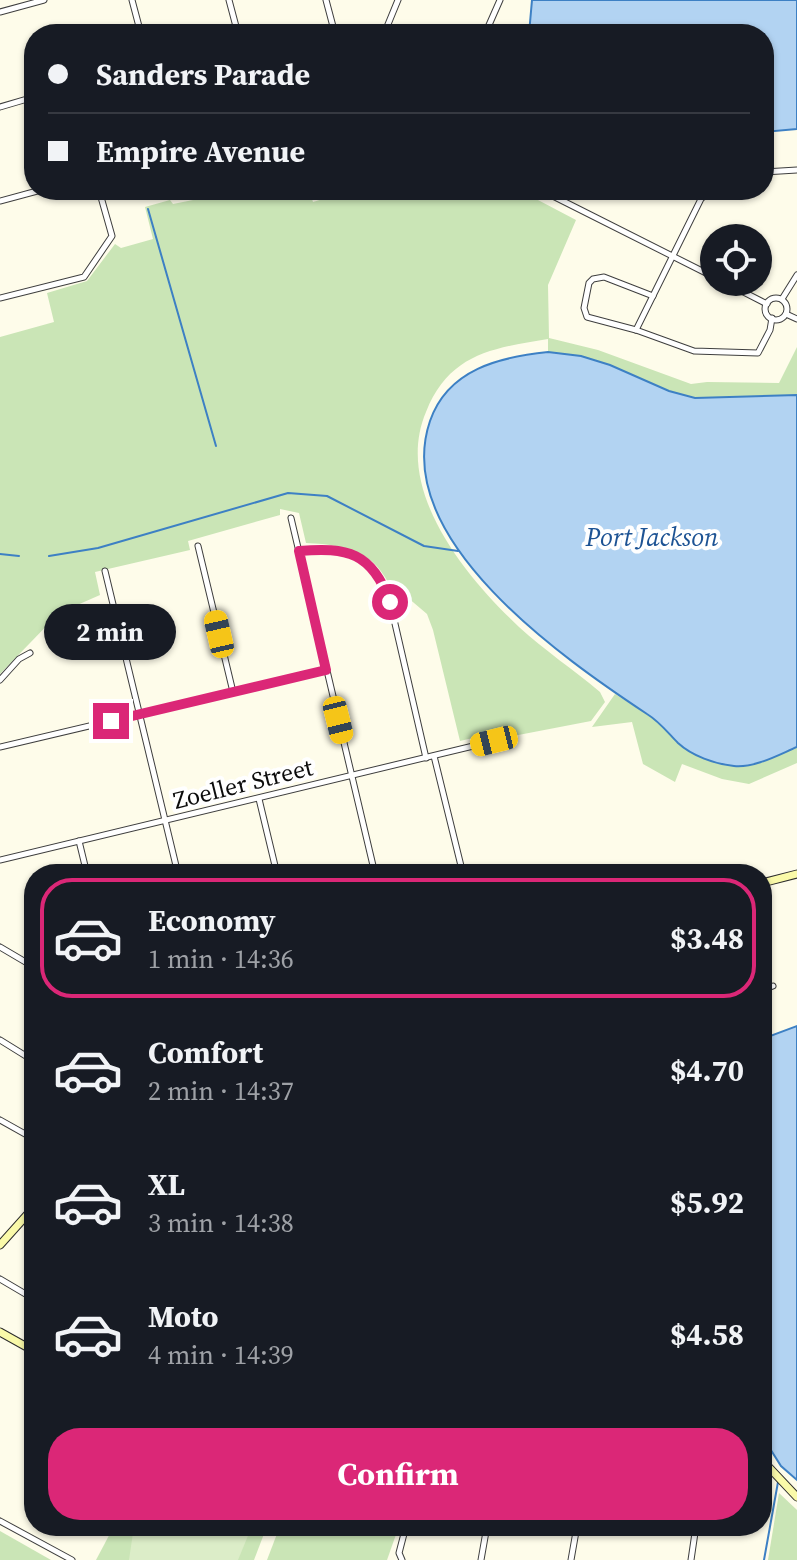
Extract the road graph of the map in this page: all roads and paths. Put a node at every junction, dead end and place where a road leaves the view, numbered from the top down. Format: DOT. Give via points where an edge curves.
graph roads {
  1 [pos="44,0"];
  2 [pos="132,0"];
  3 [pos="229,0"];
  4 [pos="326,0"];
  5 [pos="398,0"];
  6 [pos="500,0"];
  7 [pos="32,2"];
  8 [pos="0,12"];
  9 [pos="138,24"];
  10 [pos="235,24"];
  11 [pos="332,24"];
  12 [pos="388,24"];
  13 [pos="489,24"];
  14 [pos="24,100"];
  15 [pos="0,107"];
  16 [pos="797,170"];
  17 [pos="774,171"];
  18 [pos="24,195"];
  19 [pos="102,200"];
  20 [pos="561,200"];
  21 [pos="701,200"];
  22 [pos="0,201"];
  23 [pos="673,256"];
  24 [pos="700,270"];
  25 [pos="797,275"];
  26 [pos="653,296"];
  27 [pos="751,296"];
  28 [pos="0,298"];
  29 [pos="782,299"];
  30 [pos="767,304"];
  31 [pos="786,314"];
  32 [pos="772,318"];
  33 [pos="797,319"];
  34 [pos="636,330"];
  35 [pos="291,518"];
  36 [pos="198,546"];
  37 [pos="299,551"];
  38 [pos="105,571"];
  39 [pos="30,653"];
  40 [pos="326,670"];
  41 [pos="0,680"];
  42 [pos="233,692"];
  43 [pos="139,714"];
  44 [pos="494,741"];
  45 [pos="0,747"];
  46 [pos="434,756"];
  47 [pos="426,758"];
  48 [pos="351,776"];
  49 [pos="259,799"];
  50 [pos="165,822"];
  51 [pos="79,841"];
  52 [pos="0,860"];
  53 [pos="85,864"];
  54 [pos="176,864"];
  55 [pos="275,864"];
  56 [pos="373,864"];
  57 [pos="461,864"];
  58 [pos="797,874"];
  59 [pos="772,880"];
  60 [pos="0,947"];
  61 [pos="24,961"];
  62 [pos="0,1040"];
  63 [pos="24,1055"];
  64 [pos="1,1123"];
  65 [pos="24,1134"];
  66 [pos="24,1221"];
  67 [pos="0,1245"];
  68 [pos="0,1279"];
  69 [pos="24,1293"];
  70 [pos="0,1332"];
  71 [pos="24,1345"];
  72 [pos="772,1471"];
  73 [pos="797,1497"];
  74 [pos="0,1521"];
  75 [pos="24,1534"];
  76 [pos="28,1536"];
  77 [pos="401,1536"];
  78 [pos="485,1536"];
  79 [pos="575,1536"];
  80 [pos="695,1536"];
  81 [pos="72,1560"];
  82 [pos="402,1560"];
  83 [pos="481,1560"];
  84 [pos="571,1560"];
  85 [pos="691,1560"];
  1 -- 7 [label="street"];
  2 -- 9 [label="street"];
  3 -- 10 [label="street"];
  4 -- 11 [label="street"];
  5 -- 12 [label="street"];
  6 -- 13 [label="street"];
  7 -- 8 [label="street"];
  14 -- 15 [label="street"];
  16 -- 17 [label="street"];
  18 -- 22 [label="street"];
  19 -- 28 [label="street" via="112,236 84,277"];
  20 -- 23 [label="street"];
  21 -- 23 [label="street"];
  23 -- 24 [label="street"];
  23 -- 26 [label="street"];
  25 -- 29 [label="street"];
  26 -- 34 [label="street"];
  26 -- 34 [label="street" via="604,277 589,283 587,317"];
  27 -- 30 [label="street"];
  29 -- 30 [label="street"];
  29 -- 31 [label="street"];
  30 -- 32 [label="street"];
  31 -- 32 [label="street"];
  31 -- 33 [label="street"];
  32 -- 34 [label="street" via="758,353 694,351"];
  35 -- 37 [label="street"];
  36 -- 42 [label="street"];
  37 -- 40 [label="street"];
  37 -- 47 [label="street" via="346,552 367,563 383,582"];
  38 -- 43 [label="street"];
  39 -- 41 [label="street"];
  40 -- 42 [label="street"];
  40 -- 48 [label="street"];
  42 -- 43 [label="street"];
  43 -- 45 [label="street"];
  43 -- 50 [label="street"];
  44 -- 46 [label="street, Zoeller Street"];
  46 -- 47 [label="street, Zoeller Street"];
  46 -- 57 [label="street"];
  47 -- 48 [label="street, Zoeller Street"];
  48 -- 49 [label="street, Zoeller Street"];
  48 -- 56 [label="street"];
  49 -- 50 [label="street, Zoeller Street"];
  49 -- 55 [label="street"];
  50 -- 51 [label="street, Zoeller Street"];
  50 -- 54 [label="street"];
  51 -- 52 [label="street, Zoeller Street"];
  51 -- 53 [label="street"];
  58 -- 59 [label="main road"];
  60 -- 61 [label="street"];
  62 -- 63 [label="street"];
  64 -- 65 [label="street"];
  66 -- 67 [label="main road"];
  68 -- 69 [label="street"];
  70 -- 71 [label="main road"];
  72 -- 73 [label="main road"];
  74 -- 75 [label="street"];
  76 -- 81 [label="street"];
  77 -- 82 [label="street"];
  78 -- 83 [label="street"];
  79 -- 84 [label="street"];
  80 -- 85 [label="street"];
}
